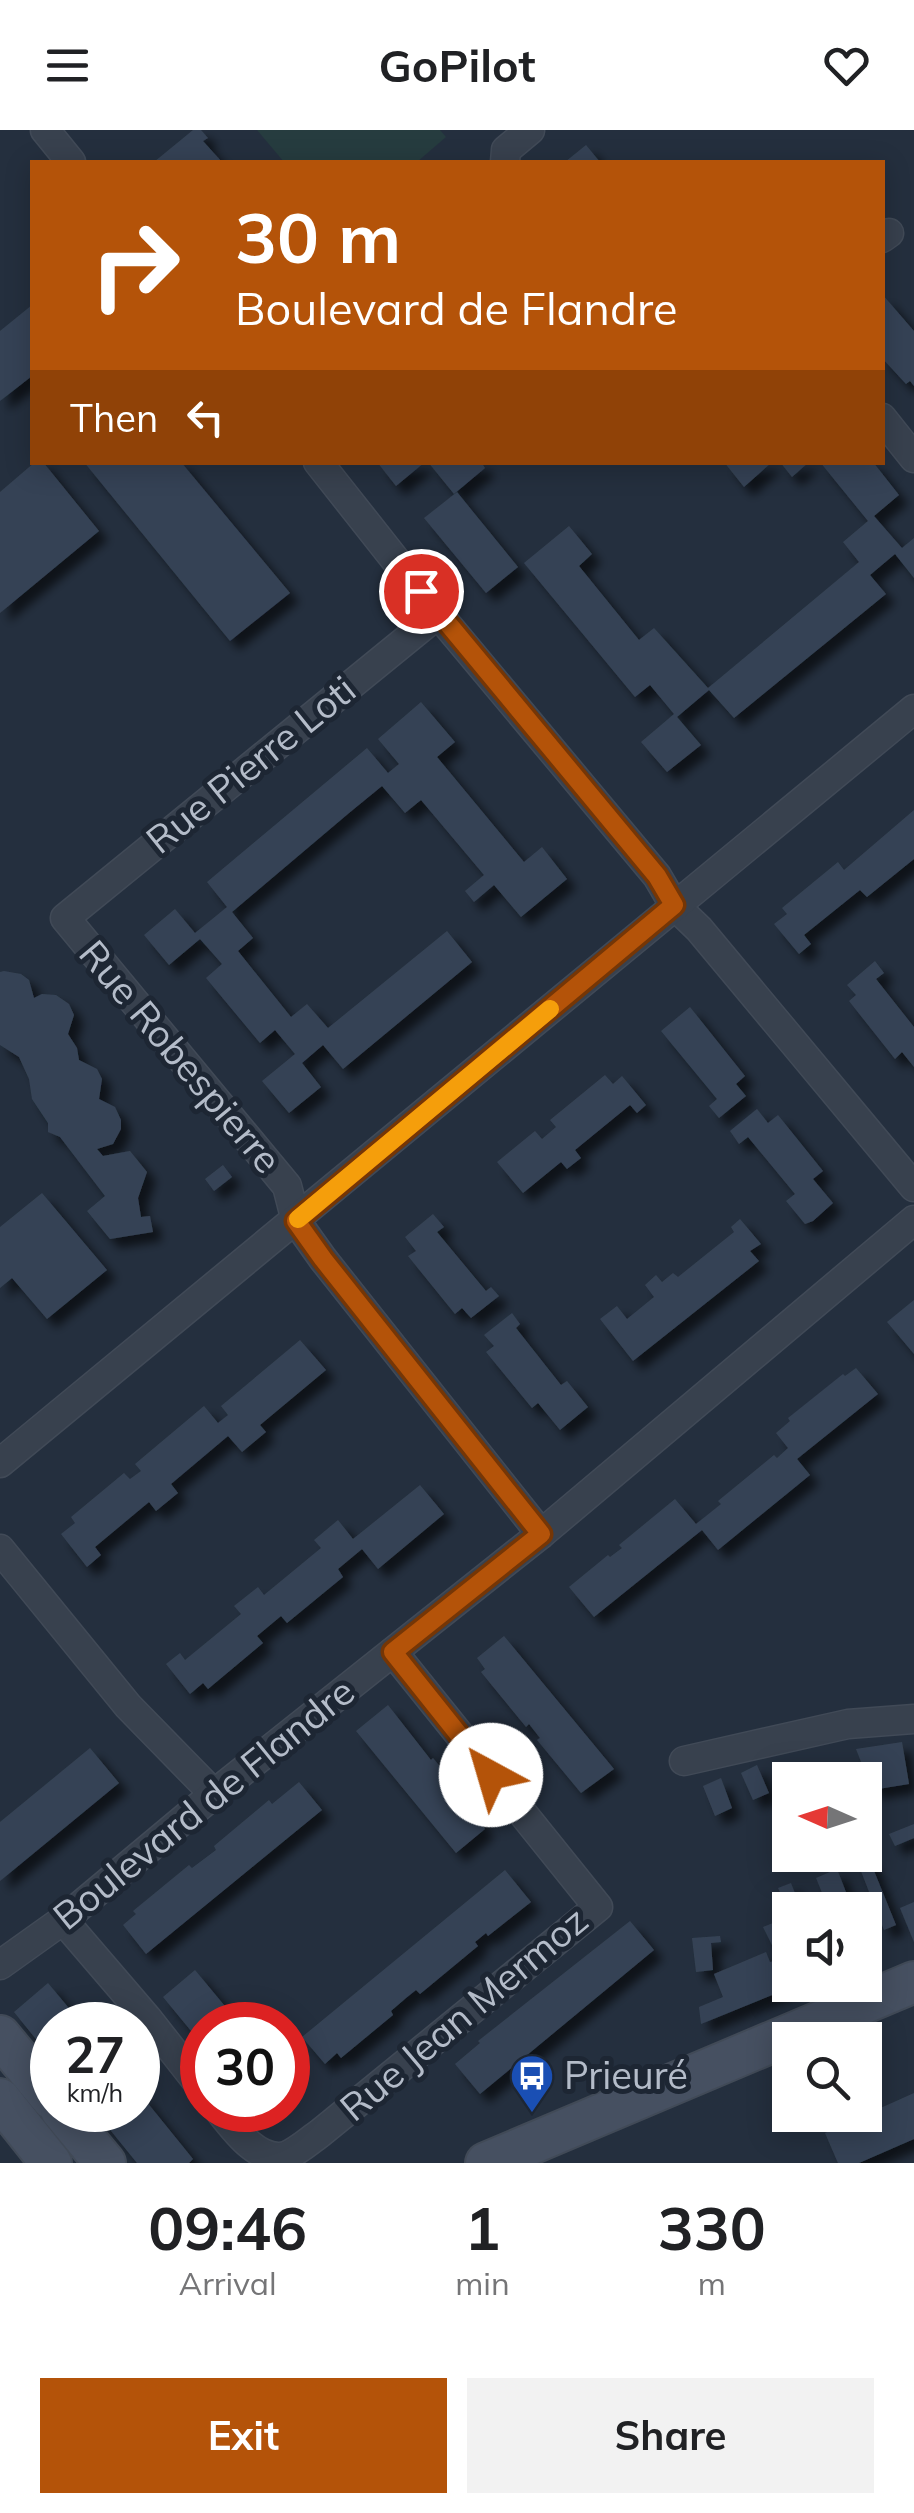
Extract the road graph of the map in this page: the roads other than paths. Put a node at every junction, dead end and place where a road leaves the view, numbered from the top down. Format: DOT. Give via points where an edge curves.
graph roads {
  1 [pos="45,130"];
  2 [pos="530,130"];
  3 [pos="68,160"];
  4 [pos="505,160"];
  5 [pos="885,422"];
  6 [pos="914,458"];
  7 [pos="320,465"];
  8 [pos="438,614"];
  9 [pos="914,709"];
  10 [pos="674,905"];
  11 [pos="65,918"];
  12 [pos="914,1186"];
  13 [pos="914,1220"];
  14 [pos="296,1221"];
  15 [pos="0,1463"];
  16 [pos="541,1534"];
  17 [pos="0,1549"];
  18 [pos="393,1652"];
  19 [pos="914,1718"];
  20 [pos="684,1761"];
  21 [pos="214,1794"];
  22 [pos="63,1920"];
  23 [pos="0,1966"];
  24 [pos="914,1982"];
  25 [pos="0,2036"];
  26 [pos="180,2059"];
  27 [pos="30,2073"];
  28 [pos="0,2099"];
  29 [pos="80,2132"];
  30 [pos="238,2132"];
  31 [pos="51,2163"];
  32 [pos="106,2163"];
  33 [pos="486,2163"];
  1 -- 3 [label="street"];
  2 -- 4 [label="street" via="506,150"];
  5 -- 6 [label="street"];
  7 -- 8 [label="street"];
  8 -- 10 [label="street" via="657,876"];
  8 -- 11 [label="street, Rue Pierre Loti"];
  9 -- 10 [label="street"];
  10 -- 12 [label="street"];
  10 -- 14 [label="street"];
  11 -- 14 [label="street, Rue Robespierre" via="287,1186"];
  13 -- 16 [label="street, Boulevard de Flandre"];
  14 -- 15 [label="street"];
  14 -- 16 [label="street, Rue Robespierre"];
  16 -- 18 [label="street, Boulevard de Flandre"];
  17 -- 21 [label="street" via="128,1706"];
  18 -- 21 [label="street, Boulevard de Flandre"];
  18 -- 30 [label="street, Rue Jean Mermoz" via="598,1907 284,2158 252,2150"];
  19 -- 20 [label="street" via="848,1724"];
  21 -- 22 [label="street, Boulevard de Flandre"];
  22 -- 23 [label="street, Boulevard de Flandre"];
  22 -- 26 [label="street"];
  24 -- 33 [label="street"];
  25 -- 27 [label="street"];
  28 -- 31 [label="street"];
  29 -- 32 [label="street"];
}
